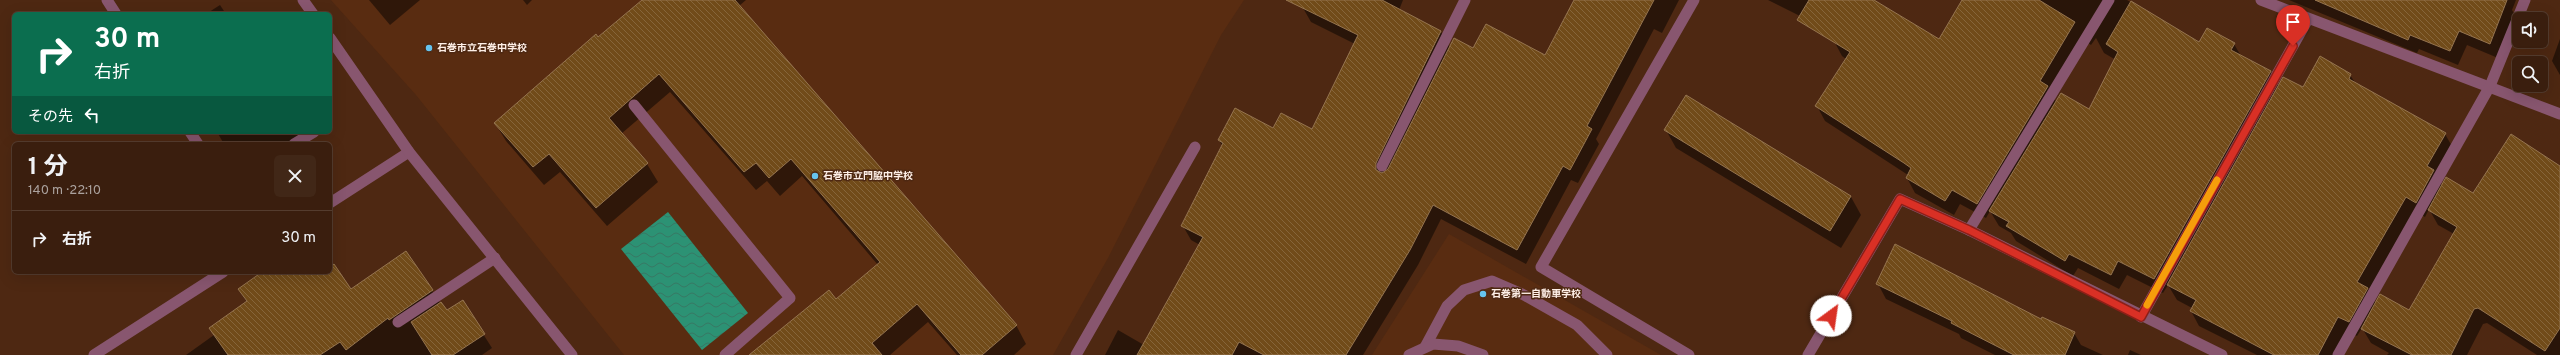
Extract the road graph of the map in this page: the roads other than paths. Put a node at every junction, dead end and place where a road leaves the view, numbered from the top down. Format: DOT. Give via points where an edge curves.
graph roads {
  1 [pos="107,0"];
  2 [pos="303,0"];
  3 [pos="1465,0"];
  4 [pos="1694,0"];
  5 [pos="2109,0"];
  6 [pos="2261,0"];
  7 [pos="2525,0"];
  8 [pos="115,12"];
  9 [pos="312,12"];
  10 [pos="2308,18"];
  11 [pos="332,41"];
  12 [pos="2490,86"];
  13 [pos="634,105"];
  14 [pos="2560,114"];
  15 [pos="311,134"];
  16 [pos="297,142"];
  17 [pos="1195,147"];
  18 [pos="409,152"];
  19 [pos="1382,166"];
  20 [pos="332,202"];
  21 [pos="1969,230"];
  22 [pos="495,258"];
  23 [pos="220,274"];
  24 [pos="2141,317"];
  25 [pos="398,322"];
  26 [pos="1425,347"];
  27 [pos="94,355"];
  28 [pos="572,355"];
  29 [pos="725,355"];
  30 [pos="1076,355"];
  31 [pos="1409,355"];
  32 [pos="1483,355"];
  33 [pos="1607,355"];
  34 [pos="1689,355"];
  35 [pos="1808,355"];
  36 [pos="2222,355"];
  37 [pos="2338,355"];
  1 -- 8 [label="street"];
  2 -- 9 [label="street"];
  3 -- 19 [label="street"];
  4 -- 34 [label="street" via="1541,267"];
  5 -- 21 [label="street"];
  6 -- 10 [label="street"];
  7 -- 12 [label="street"];
  10 -- 12 [label="street"];
  10 -- 24 [label="street"];
  11 -- 18 [label="street"];
  12 -- 14 [label="street"];
  12 -- 37 [label="street"];
  13 -- 29 [label="street" via="790,298"];
  15 -- 16 [label="street"];
  17 -- 30 [label="street"];
  18 -- 20 [label="street"];
  18 -- 22 [label="street"];
  21 -- 24 [label="street"];
  21 -- 35 [label="street" via="1900,199"];
  22 -- 25 [label="street"];
  22 -- 28 [label="street"];
  23 -- 27 [label="street"];
  24 -- 36 [label="street"];
  26 -- 31 [label="street"];
  26 -- 32 [label="street" via="1433,344 1458,346"];
  26 -- 33 [label="street" via="1447,306 1464,290 1492,281 1524,295 1577,325"];
}
